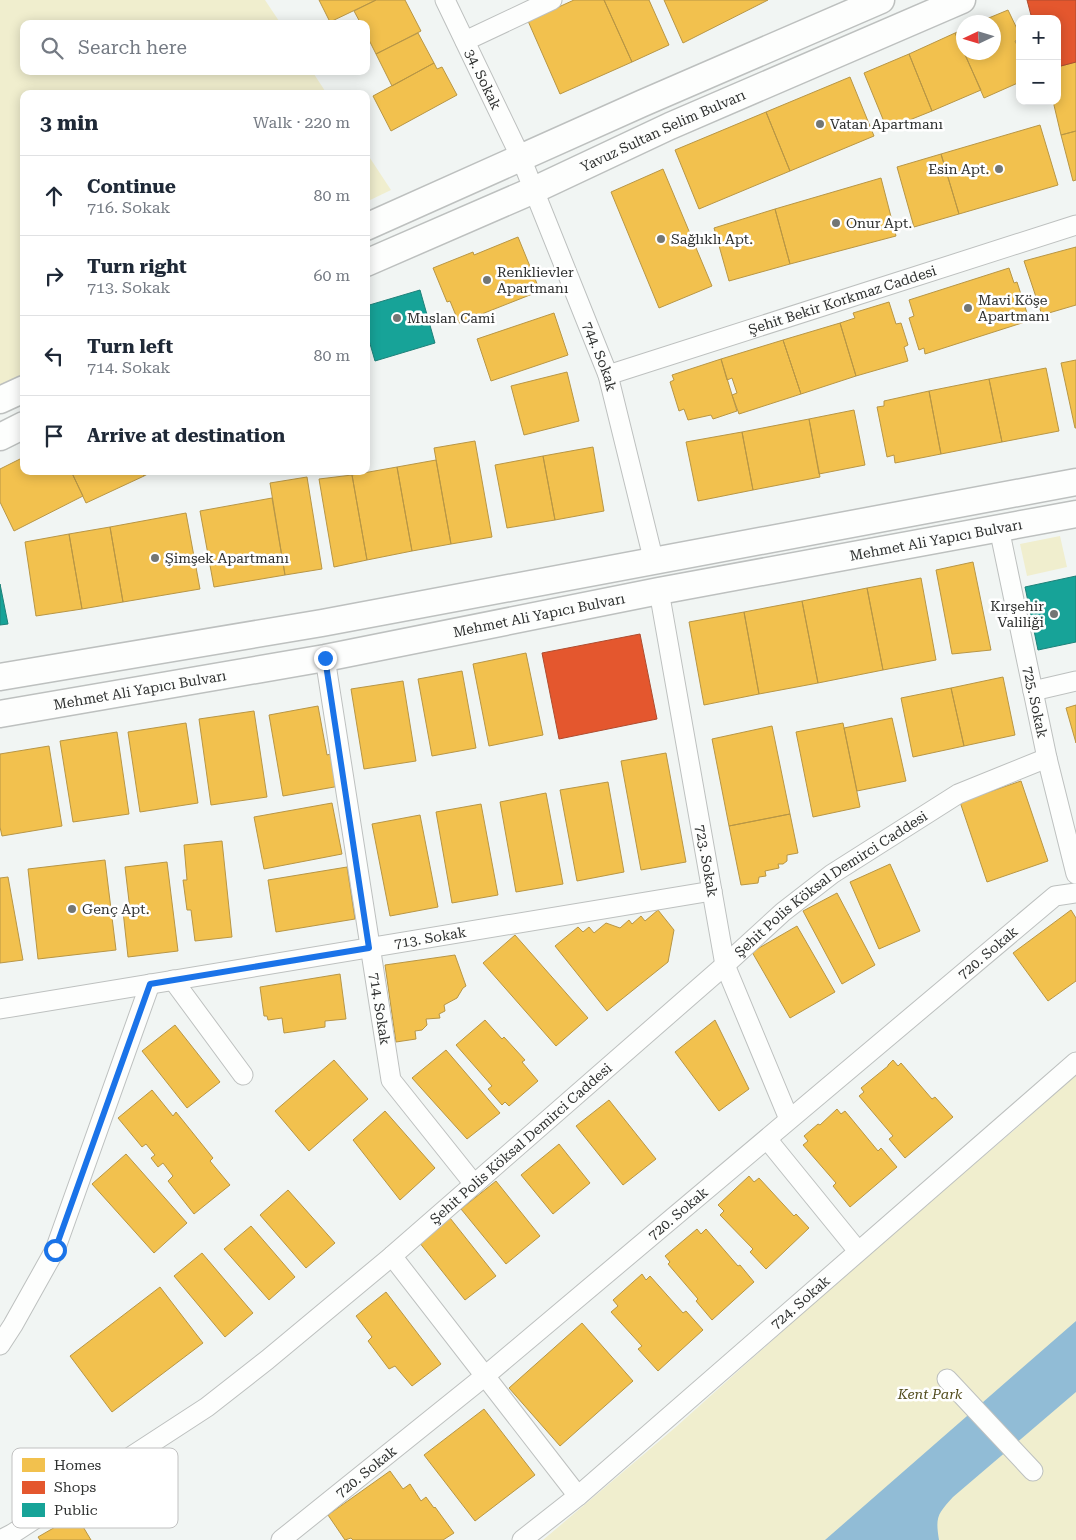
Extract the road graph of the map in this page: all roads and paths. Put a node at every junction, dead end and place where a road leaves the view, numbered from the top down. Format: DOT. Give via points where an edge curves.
graph roads {
  1 [pos="445,0"];
  2 [pos="552,0"];
  3 [pos="962,0"];
  4 [pos="872,2"];
  5 [pos="465,41"];
  6 [pos="521,158"];
  7 [pos="534,190"];
  8 [pos="1076,224"];
  9 [pos="370,225"];
  10 [pos="370,261"];
  11 [pos="608,375"];
  12 [pos="20,391"];
  13 [pos="0,400"];
  14 [pos="20,427"];
  15 [pos="0,437"];
  16 [pos="1076,482"];
  17 [pos="1076,514"];
  18 [pos="998,528"];
  19 [pos="654,562"];
  20 [pos="659,591"];
  21 [pos="325,658"];
  22 [pos="0,677"];
  23 [pos="1076,681"];
  24 [pos="1033,691"];
  25 [pos="0,714"];
  26 [pos="1047,758"];
  27 [pos="1076,874"];
  28 [pos="712,891"];
  29 [pos="1076,893"];
  30 [pos="369,948"];
  31 [pos="725,965"];
  32 [pos="173,980"];
  33 [pos="150,984"];
  34 [pos="0,1009"];
  35 [pos="1076,1062"];
  36 [pos="243,1075"];
  37 [pos="790,1119"];
  38 [pos="767,1139"];
  39 [pos="474,1184"];
  40 [pos="858,1251"];
  41 [pos="392,1256"];
  42 [pos="0,1345"];
  43 [pos="485,1376"];
  44 [pos="947,1379"];
  45 [pos="144,1448"];
  46 [pos="1033,1471"];
  47 [pos="578,1496"];
  48 [pos="21,1528"];
  49 [pos="0,1540"];
  50 [pos="281,1540"];
  51 [pos="522,1540"];
  1 -- 5 [label="street, 34. Sokak"];
  2 -- 5 [label="street"];
  3 -- 7 [label="main road, Yavuz Sultan Selim Bulvarı" via="670,126"];
  4 -- 6 [label="main road"];
  5 -- 6 [label="street, 34. Sokak"];
  6 -- 7 [label="street, 744. Sokak"];
  6 -- 9 [label="main road"];
  7 -- 10 [label="main road, Yavuz Sultan Selim Bulvarı"];
  7 -- 11 [label="street, 744. Sokak"];
  8 -- 11 [label="street, Şehit Bekir Korkmaz Caddesi"];
  11 -- 19 [label="street, 744. Sokak"];
  12 -- 13 [label="main road"];
  14 -- 15 [label="main road"];
  16 -- 19 [label="main road"];
  17 -- 18 [label="main road, Mehmet Ali Yapıcı Bulvarı"];
  18 -- 20 [label="main road, Mehmet Ali Yapıcı Bulvarı"];
  18 -- 24 [label="street, 725. Sokak"];
  19 -- 22 [label="main road" via="322,623"];
  20 -- 21 [label="main road, Mehmet Ali Yapıcı Bulvarı"];
  20 -- 28 [label="street, 723. Sokak"];
  21 -- 25 [label="main road, Mehmet Ali Yapıcı Bulvarı"];
  21 -- 30 [label="street, 714. Sokak"];
  23 -- 24 [label="street"];
  24 -- 26 [label="street, 725. Sokak"];
  26 -- 27 [label="street, 725. Sokak"];
  26 -- 31 [label="street, Şehit Polis Köksal Demirci Caddesi" via="958,794 832,874 783,912"];
  28 -- 30 [label="street, 713. Sokak"];
  28 -- 31 [label="street, 723. Sokak"];
  29 -- 37 [label="street, 720. Sokak" via="1055,896"];
  30 -- 32 [label="street, 713. Sokak"];
  30 -- 39 [label="street, 714. Sokak" via="390,1080"];
  31 -- 37 [label="street, 723. Sokak"];
  31 -- 39 [label="street, Şehit Polis Köksal Demirci Caddesi"];
  32 -- 33 [label="street, 713. Sokak"];
  32 -- 36 [label="street"];
  33 -- 34 [label="street, 713. Sokak"];
  33 -- 42 [label="street" via="55,1250"];
  35 -- 40 [label="street, 724. Sokak"];
  37 -- 38 [label="street, 720. Sokak"];
  38 -- 40 [label="street"];
  38 -- 43 [label="street, 720. Sokak"];
  39 -- 41 [label="street, Şehit Polis Köksal Demirci Caddesi"];
  40 -- 47 [label="street, 724. Sokak"];
  41 -- 43 [label="street"];
  41 -- 45 [label="street, Şehit Polis Köksal Demirci Caddesi" via="207,1407"];
  43 -- 47 [label="street"];
  43 -- 50 [label="street, 720. Sokak"];
  44 -- 46 [label="street"];
  47 -- 51 [label="street, 724. Sokak"];
  48 -- 49 [label="street, Şehit Polis Köksal Demirci Caddesi"];
}
